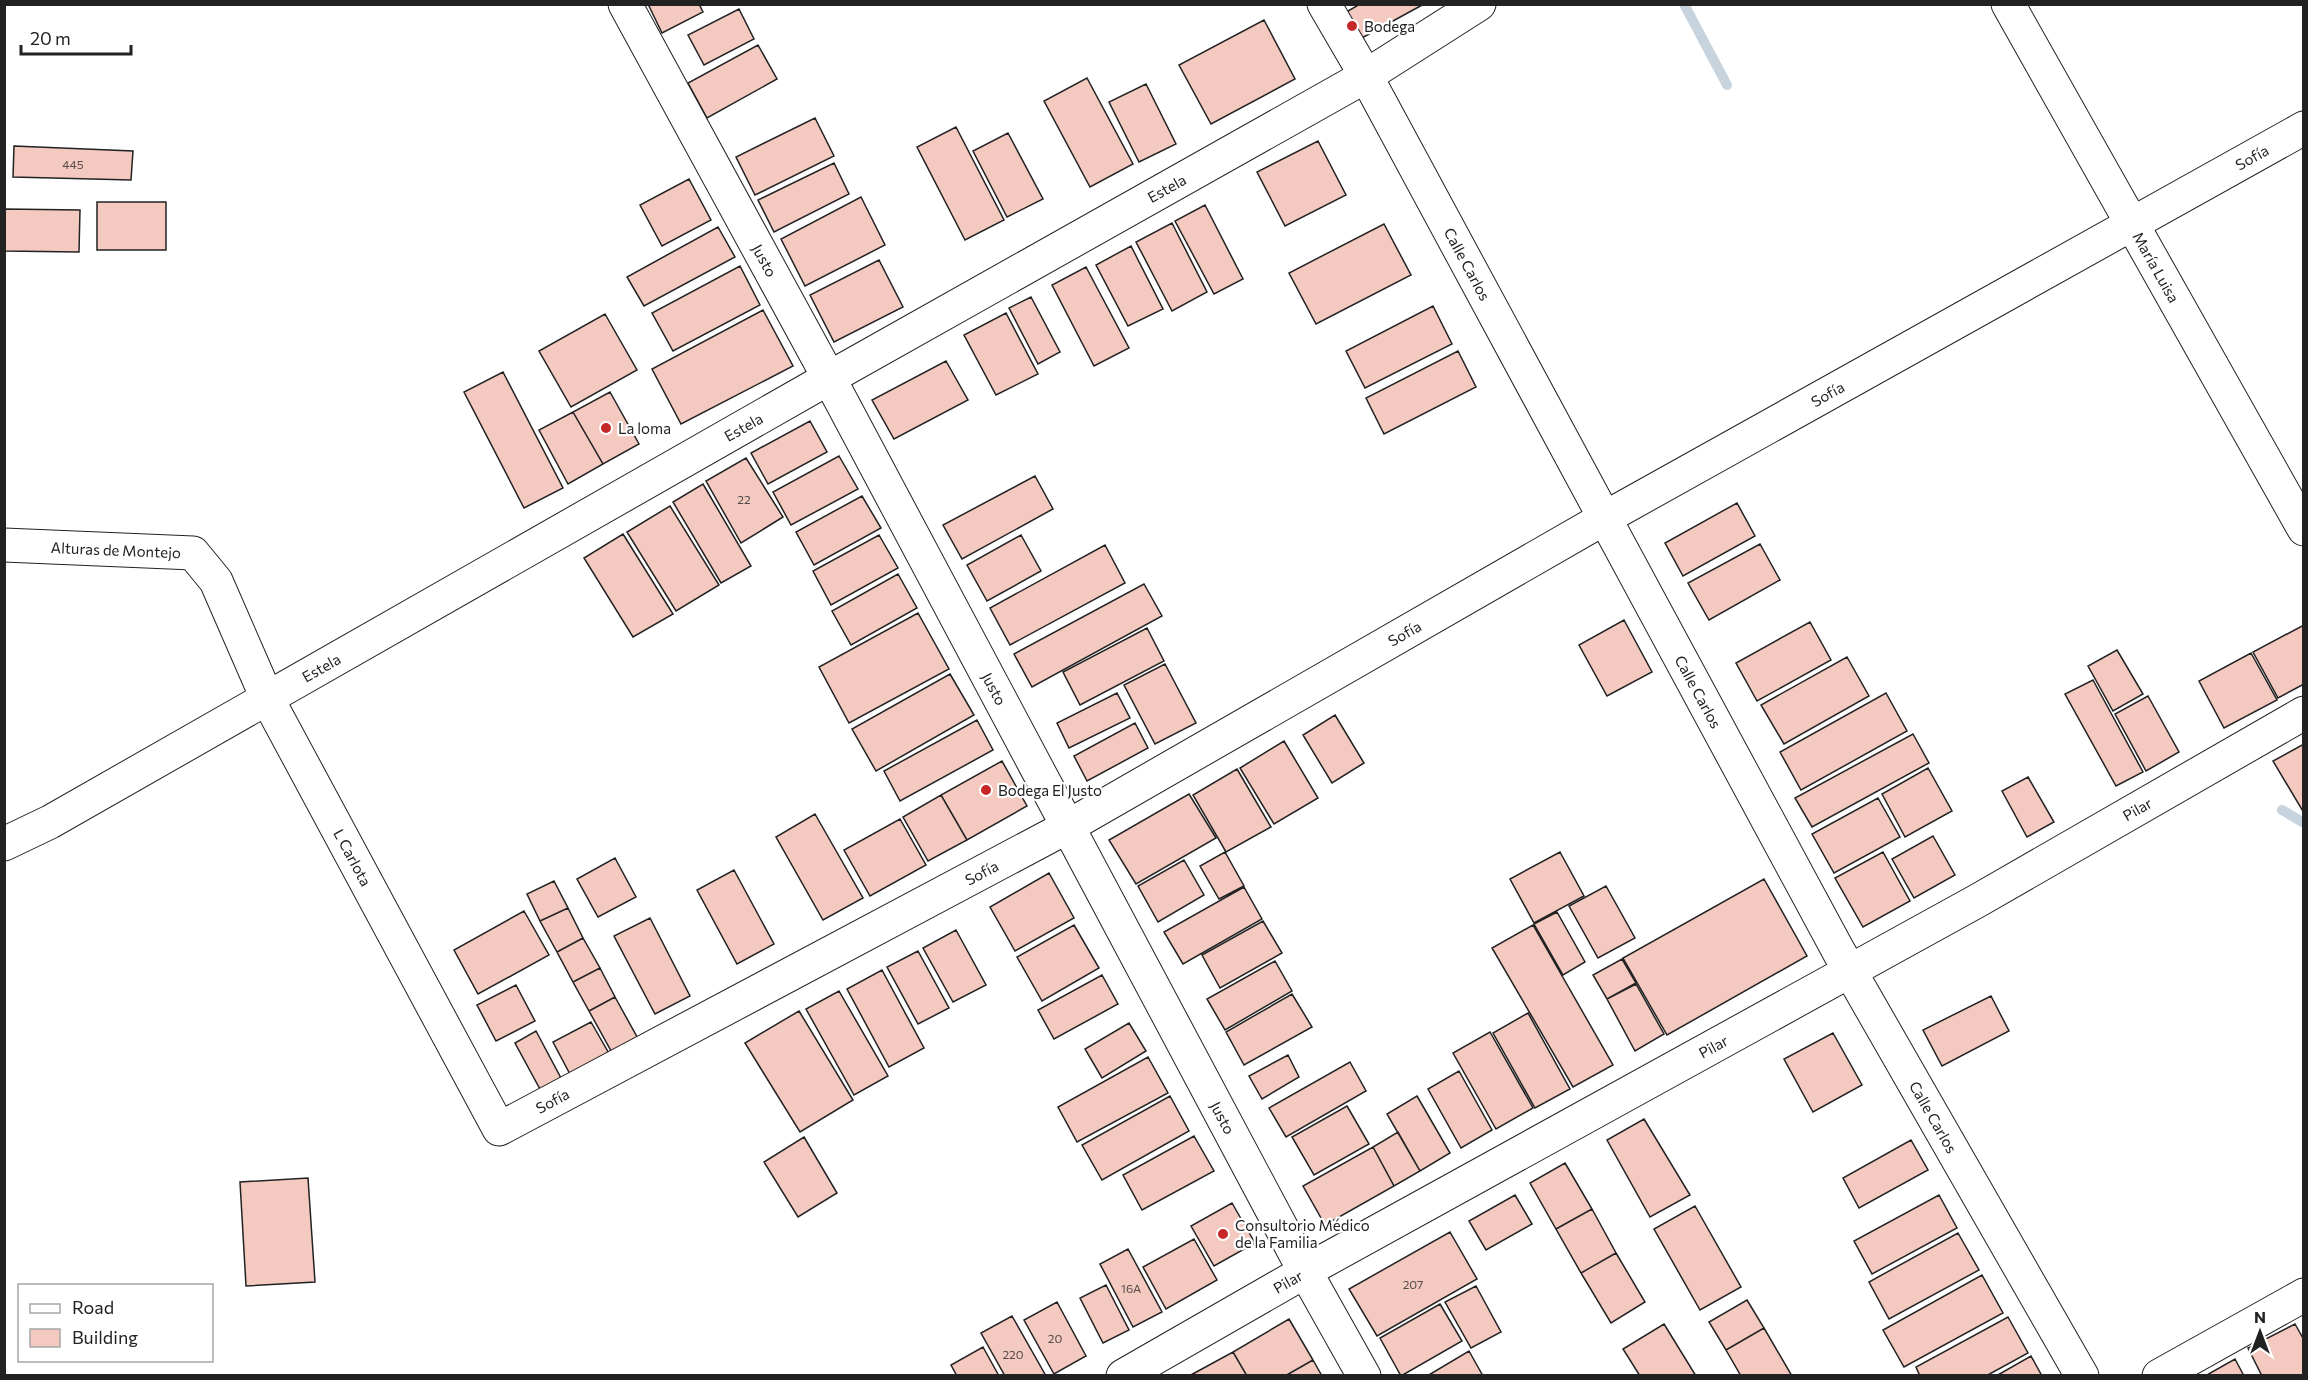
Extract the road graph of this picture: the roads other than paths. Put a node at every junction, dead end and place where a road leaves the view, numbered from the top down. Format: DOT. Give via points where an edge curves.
graph roads {
  1 [pos="625,4"];
  2 [pos="1324,4"];
  3 [pos="1479,4"];
  4 [pos="2008,4"];
  5 [pos="1366,76"];
  6 [pos="2304,128"];
  7 [pos="2132,225"];
  8 [pos="829,378"];
  9 [pos="1603,519"];
  10 [pos="2304,529"];
  11 [pos="4,545"];
  12 [pos="216,580"];
  13 [pos="267,698"];
  14 [pos="2304,713"];
  15 [pos="1067,827"];
  16 [pos="4,844"];
  17 [pos="1850,972"];
  18 [pos="500,1130"];
  19 [pos="1305,1272"];
  20 [pos="2304,1295"];
  21 [pos="1123,1376"];
  22 [pos="1364,1376"];
  23 [pos="2082,1376"];
  24 [pos="2158,1376"];
  1 -- 8 [label="street, Justo"];
  2 -- 5 [label="street, Calle Carlos"];
  3 -- 5 [label="street, Estela"];
  4 -- 7 [label="street, María Luisa"];
  5 -- 8 [label="street, Estela"];
  5 -- 9 [label="street, Calle Carlos"];
  6 -- 7 [label="street, Sofía"];
  7 -- 9 [label="street, Sofía"];
  7 -- 10 [label="street, María Luisa"];
  8 -- 13 [label="street, Estela"];
  8 -- 15 [label="street, Justo"];
  9 -- 15 [label="street, Sofía"];
  9 -- 17 [label="street, Calle Carlos"];
  11 -- 12 [label="street, Alturas de Montejo" via="193,553"];
  12 -- 13 [label="street, L Carlota"];
  13 -- 16 [label="street, Estela" via="50,822"];
  13 -- 18 [label="street, L Carlota"];
  14 -- 17 [label="street, Pilar"];
  15 -- 18 [label="street, Sofía"];
  15 -- 19 [label="street, Justo"];
  17 -- 19 [label="street, Pilar"];
  17 -- 23 [label="street, Calle Carlos"];
  19 -- 21 [label="street, Pilar"];
  19 -- 22 [label="street, Justo"];
  20 -- 24 [label="street"];
}
